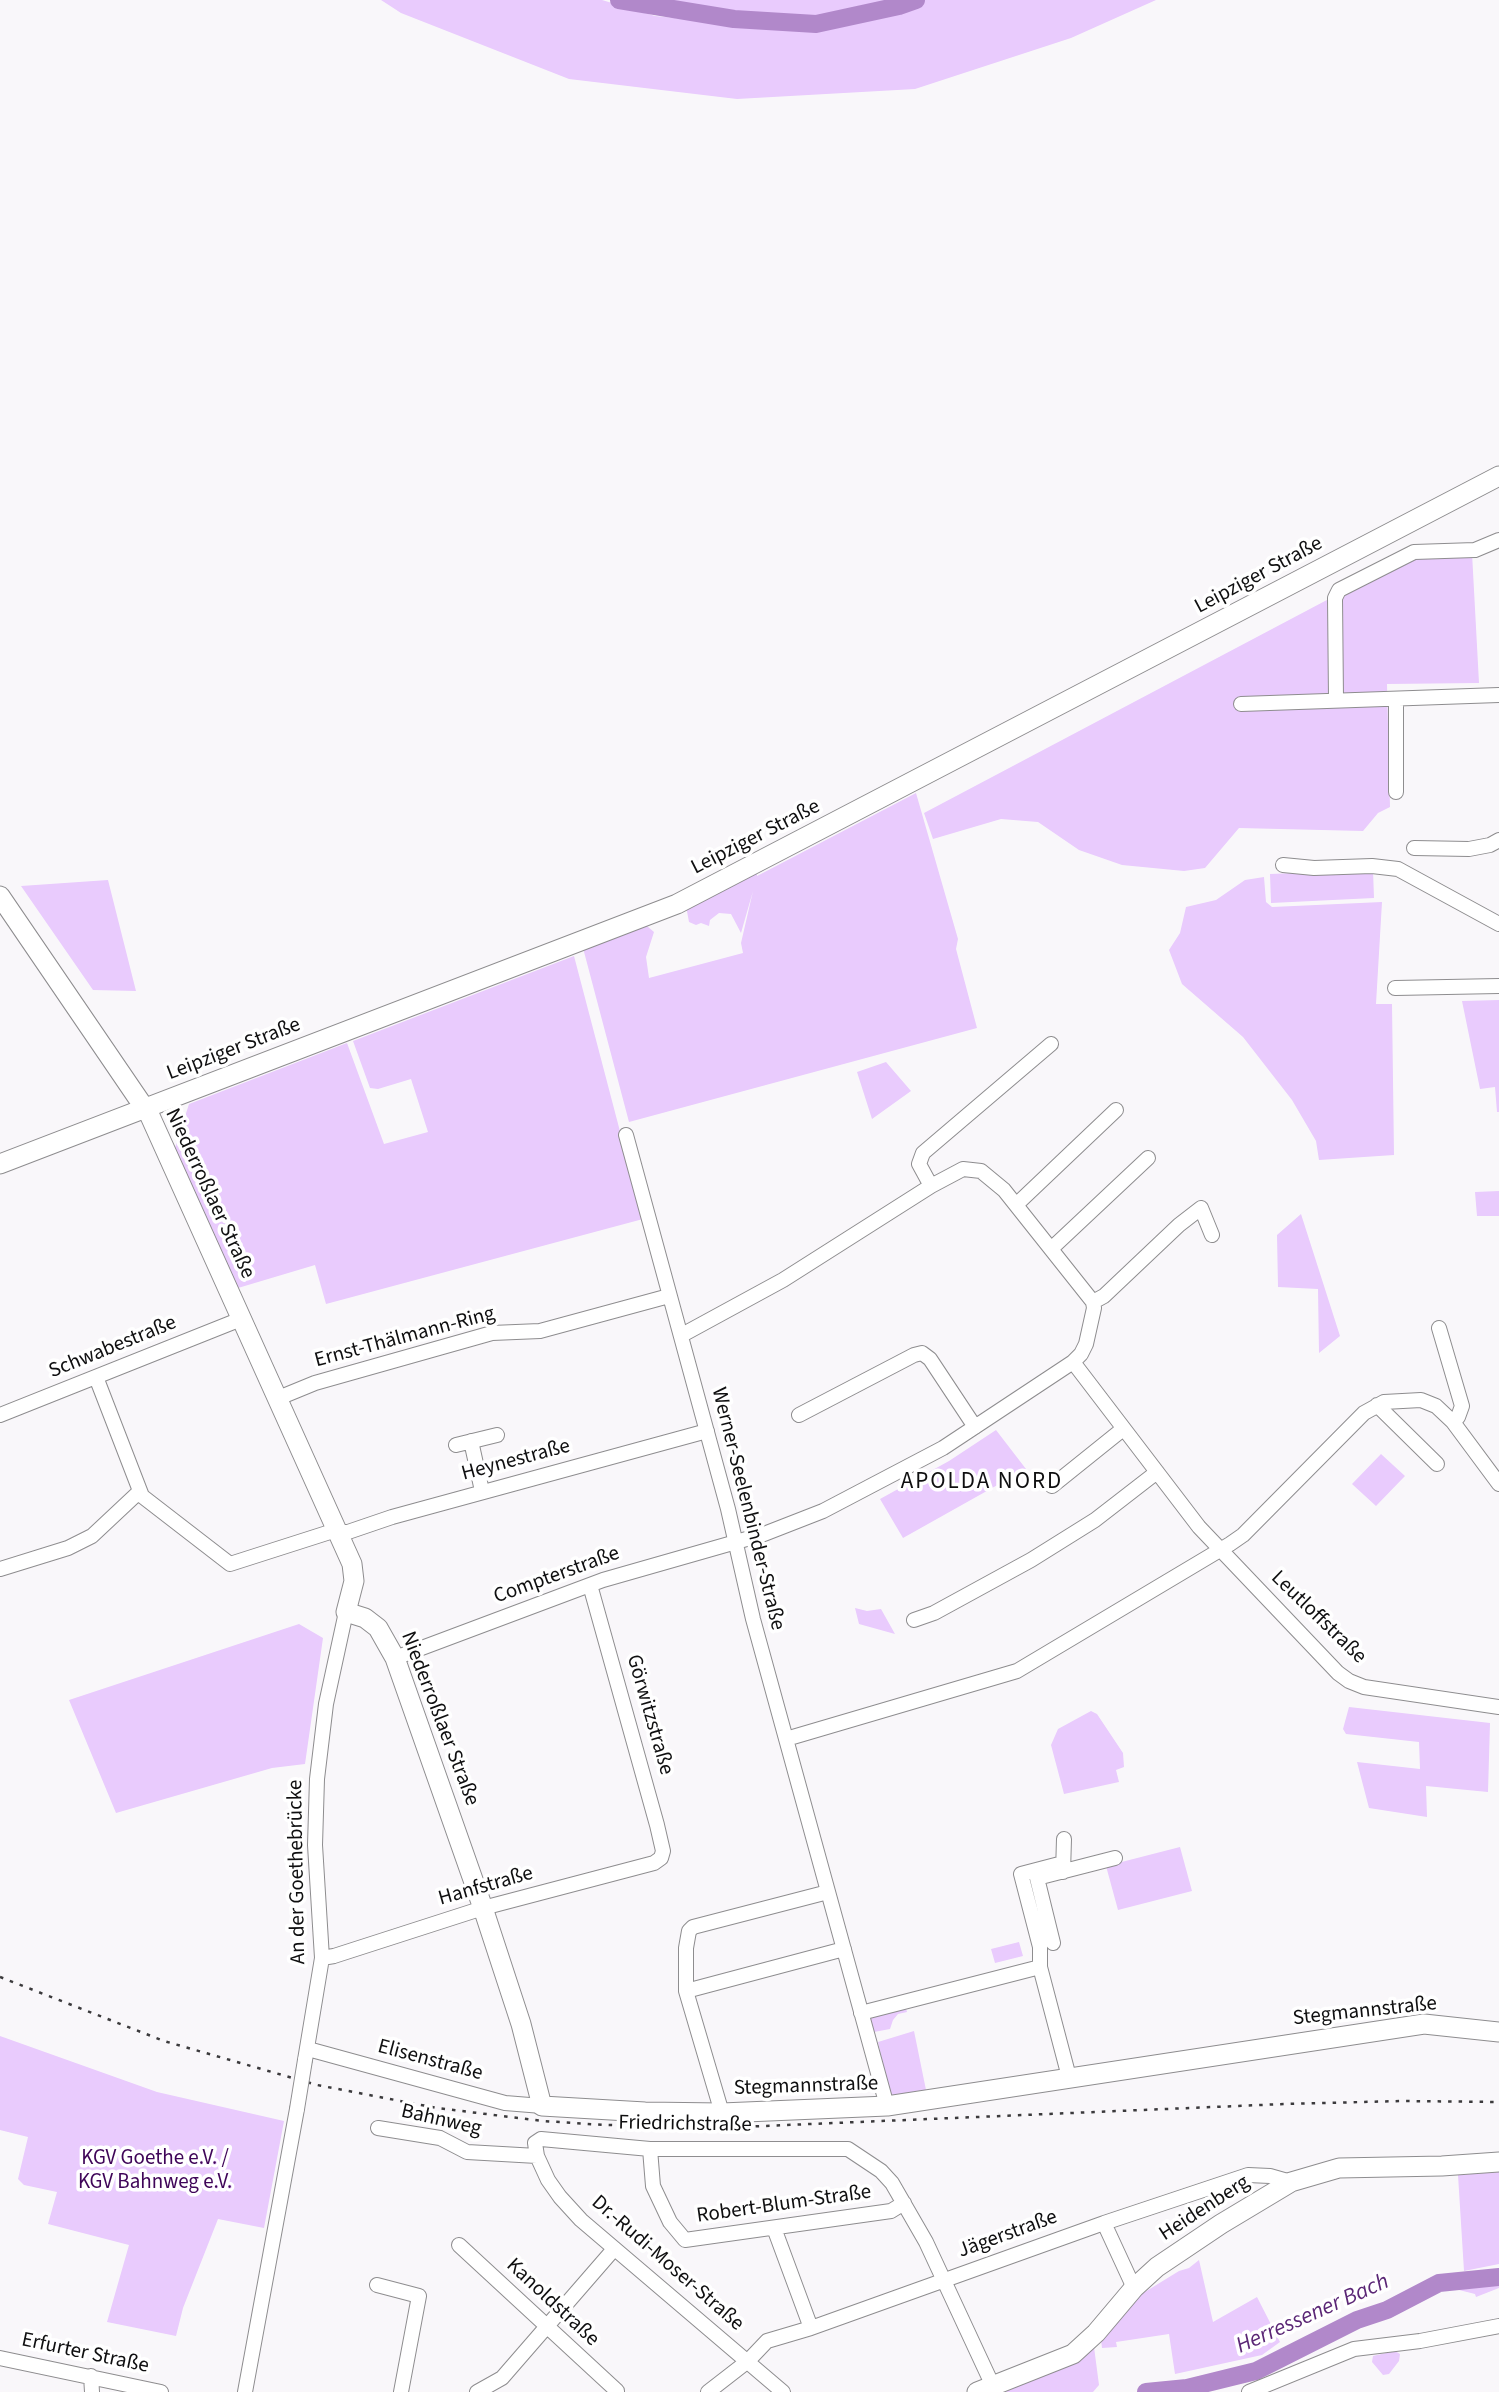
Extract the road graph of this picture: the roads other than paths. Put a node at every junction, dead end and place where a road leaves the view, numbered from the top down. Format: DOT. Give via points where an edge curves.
graph roads {
  1 [pos="1499,476"];
  2 [pos="1499,540"];
  3 [pos="1499,695"];
  4 [pos="1336,699"];
  5 [pos="1396,699"];
  6 [pos="1241,704"];
  7 [pos="1396,792"];
  8 [pos="1499,840"];
  9 [pos="1414,848"];
  10 [pos="1283,865"];
  11 [pos="0,897"];
  12 [pos="1499,924"];
  13 [pos="1499,986"];
  14 [pos="1395,989"];
  15 [pos="1051,1044"];
  16 [pos="144,1108"];
  17 [pos="1116,1110"];
  18 [pos="626,1135"];
  19 [pos="1149,1158"];
  20 [pos="0,1164"];
  21 [pos="931,1186"];
  22 [pos="1017,1204"];
  23 [pos="1212,1235"];
  24 [pos="1051,1249"];
  25 [pos="669,1296"];
  26 [pos="1093,1302"];
  27 [pos="241,1319"];
  28 [pos="1439,1328"];
  29 [pos="682,1335"];
  30 [pos="1073,1362"];
  31 [pos="96,1377"];
  32 [pos="276,1399"];
  33 [pos="1377,1405"];
  34 [pos="0,1415"];
  35 [pos="799,1415"];
  36 [pos="1453,1422"];
  37 [pos="975,1427"];
  38 [pos="1123,1429"];
  39 [pos="707,1431"];
  40 [pos="497,1435"];
  41 [pos="1437,1464"];
  42 [pos="1157,1472"];
  43 [pos="1499,1484"];
  44 [pos="1052,1486"];
  45 [pos="139,1491"];
  46 [pos="482,1491"];
  47 [pos="338,1532"];
  48 [pos="735,1542"];
  49 [pos="1220,1550"];
  50 [pos="0,1570"];
  51 [pos="590,1585"];
  52 [pos="346,1612"];
  53 [pos="914,1620"];
  54 [pos="395,1658"];
  55 [pos="1499,1707"];
  56 [pos="786,1739"];
  57 [pos="1063,1839"];
  58 [pos="660,1858"];
  59 [pos="1115,1858"];
  60 [pos="1063,1867"];
  61 [pos="828,1892"];
  62 [pos="483,1908"];
  63 [pos="1054,1943"];
  64 [pos="844,1949"];
  65 [pos="322,1958"];
  66 [pos="1040,1967"];
  67 [pos="686,1991"];
  68 [pos="862,2013"];
  69 [pos="1499,2032"];
  70 [pos="307,2055"];
  71 [pos="1069,2077"];
  72 [pos="542,2106"];
  73 [pos="887,2106"];
  74 [pos="722,2113"];
  75 [pos="378,2128"];
  76 [pos="650,2149"];
  77 [pos="537,2157"];
  78 [pos="1499,2162"];
  79 [pos="1291,2182"];
  80 [pos="904,2203"];
  81 [pos="1104,2223"];
  82 [pos="774,2228"];
  83 [pos="459,2245"];
  84 [pos="614,2249"];
  85 [pos="944,2280"];
  86 [pos="377,2285"];
  87 [pos="1134,2288"];
  88 [pos="1499,2326"];
  89 [pos="547,2328"];
  90 [pos="811,2328"];
  91 [pos="0,2358"];
  92 [pos="748,2361"];
  93 [pos="91,2385"];
  94 [pos="988,2389"];
  95 [pos="617,2391"];
  96 [pos="161,2392"];
  97 [pos="245,2392"];
  98 [pos="401,2392"];
  99 [pos="477,2392"];
  100 [pos="708,2392"];
  101 [pos="783,2392"];
  102 [pos="1250,2392"];
  1 -- 16 [label="main road, Leipziger Straße" via="677,904"];
  2 -- 4 [label="street" via="1475,550 1414,552 1339,590 1335,598"];
  3 -- 5 [label="street"];
  4 -- 5 [label="street"];
  4 -- 6 [label="street"];
  5 -- 7 [label="street"];
  8 -- 9 [label="street" via="1469,849"];
  10 -- 12 [label="street" via="1398,869"];
  11 -- 16 [label="main road, Niederroßlaer Straße"];
  13 -- 14 [label="street"];
  15 -- 21 [label="street" via="923,1153 919,1164"];
  16 -- 20 [label="main road, Leipziger Straße"];
  16 -- 27 [label="main road, Niederroßlaer Straße"];
  17 -- 22 [label="street"];
  18 -- 25 [label="street, Werner-Seelenbinder-Straße"];
  19 -- 24 [label="street"];
  21 -- 22 [label="street" via="963,1169 981,1171"];
  21 -- 29 [label="street" via="783,1280"];
  22 -- 24 [label="street"];
  23 -- 26 [label="street" via="1201,1208"];
  24 -- 26 [label="street"];
  25 -- 29 [label="street, Werner-Seelenbinder-Straße"];
  25 -- 32 [label="street, Ernst-Thälmann-Ring" via="540,1331 492,1333 315,1382"];
  26 -- 30 [label="street" via="1086,1344"];
  27 -- 31 [label="street, Schwabestraße"];
  27 -- 32 [label="main road, Niederroßlaer Straße"];
  28 -- 36 [label="street" via="1462,1405"];
  29 -- 39 [label="street, Werner-Seelenbinder-Straße"];
  30 -- 37 [label="street"];
  30 -- 38 [label="street, Leutloffstraße"];
  31 -- 34 [label="street, Schwabestraße"];
  31 -- 45 [label="street"];
  32 -- 47 [label="main road, Niederroßlaer Straße"];
  33 -- 36 [label="street" via="1421,1400 1436,1406"];
  33 -- 41 [label="street"];
  33 -- 49 [label="street" via="1243,1535"];
  35 -- 37 [label="street" via="922,1353"];
  36 -- 43 [label="street"];
  37 -- 48 [label="street" via="823,1511"];
  38 -- 42 [label="street, Leutloffstraße"];
  38 -- 44 [label="street"];
  39 -- 46 [label="street, Heynestraße"];
  39 -- 48 [label="street, Werner-Seelenbinder-Straße"];
  40 -- 46 [label="street" via="463,1443"];
  42 -- 49 [label="street, Leutloffstraße"];
  42 -- 53 [label="street" via="1095,1520 1031,1560"];
  45 -- 47 [label="street, Heynestraße" via="230,1564"];
  45 -- 50 [label="street" via="92,1536"];
  46 -- 47 [label="street, Heynestraße"];
  47 -- 52 [label="main road, Niederroßlaer Straße" via="354,1573"];
  48 -- 51 [label="street, Compterstraße"];
  48 -- 56 [label="street, Werner-Seelenbinder-Straße"];
  49 -- 55 [label="street, Leutloffstraße" via="1349,1681 1364,1688"];
  49 -- 56 [label="street" via="1017,1671"];
  51 -- 54 [label="street, Compterstraße"];
  51 -- 58 [label="street, Görwitzstraße" via="657,1825 663,1851"];
  52 -- 54 [label="main road, Niederroßlaer Straße" via="378,1628"];
  52 -- 65 [label="street, An der Goethebrücke" via="326,1704 317,1779 315,1858"];
  54 -- 62 [label="main road, Niederroßlaer Straße"];
  56 -- 61 [label="street, Werner-Seelenbinder-Straße"];
  57 -- 60 [label="street"];
  58 -- 62 [label="street, Hanfstraße"];
  59 -- 60 [label="street"];
  60 -- 63 [label="street" via="1037,1878"];
  60 -- 66 [label="street" via="1021,1874 1040,1947"];
  61 -- 64 [label="street, Werner-Seelenbinder-Straße"];
  61 -- 67 [label="street" via="693,1927 687,1948"];
  62 -- 65 [label="street, Hanfstraße"];
  62 -- 72 [label="main road, Niederroßlaer Straße"];
  64 -- 67 [label="street"];
  64 -- 68 [label="street, Werner-Seelenbinder-Straße"];
  65 -- 70 [label="street, An der Goethebrücke"];
  66 -- 68 [label="street"];
  66 -- 71 [label="street"];
  67 -- 74 [label="street"];
  68 -- 73 [label="street, Werner-Seelenbinder-Straße"];
  69 -- 71 [label="main road, Stegmannstraße" via="1424,2024"];
  70 -- 72 [label="street, Elisenstraße" via="505,2103"];
  70 -- 97 [label="street, An der Goethebrücke, bridge"];
  71 -- 73 [label="main road, Stegmannstraße"];
  72 -- 74 [label="main road, Stegmannstraße"];
  73 -- 74 [label="main road, Stegmannstraße"];
  75 -- 77 [label="street, Bahnweg" via="440,2138 467,2152"];
  76 -- 77 [label="street, Friedrichstraße" via="541,2139 536,2143"];
  76 -- 80 [label="street, Friedrichstraße" via="848,2149 881,2171"];
  76 -- 82 [label="street, Robert-Blum-Straße" via="653,2186 670,2222 685,2240"];
  77 -- 84 [label="street, Dr.-Rudi-Moser-Straße" via="560,2197"];
  78 -- 79 [label="main road, Heidenberg" via="1339,2168"];
  79 -- 81 [label="street, Jägerstraße" via="1248,2175"];
  79 -- 87 [label="main road, Heidenberg" via="1157,2267"];
  80 -- 82 [label="street, Robert-Blum-Straße" via="891,2211"];
  80 -- 85 [label="street"];
  81 -- 85 [label="street, Jägerstraße"];
  81 -- 87 [label="street"];
  82 -- 90 [label="street"];
  83 -- 89 [label="street, Kanoldstraße"];
  84 -- 89 [label="street"];
  84 -- 92 [label="street, Dr.-Rudi-Moser-Straße"];
  85 -- 90 [label="street, Jägerstraße"];
  85 -- 94 [label="street"];
  86 -- 98 [label="street" via="419,2296"];
  87 -- 94 [label="main road, Heidenberg" via="1073,2354"];
  88 -- 102 [label="street" via="1354,2349"];
  89 -- 95 [label="street, Kanoldstraße"];
  89 -- 99 [label="street" via="502,2378"];
  90 -- 92 [label="street, Jägerstraße" via="766,2341"];
  91 -- 93 [label="street, Erfurter Straße"];
  92 -- 100 [label="street, Jägerstraße"];
  92 -- 101 [label="street, Dr.-Rudi-Moser-Straße"];
  93 -- 96 [label="street, Erfurter Straße"];
}
